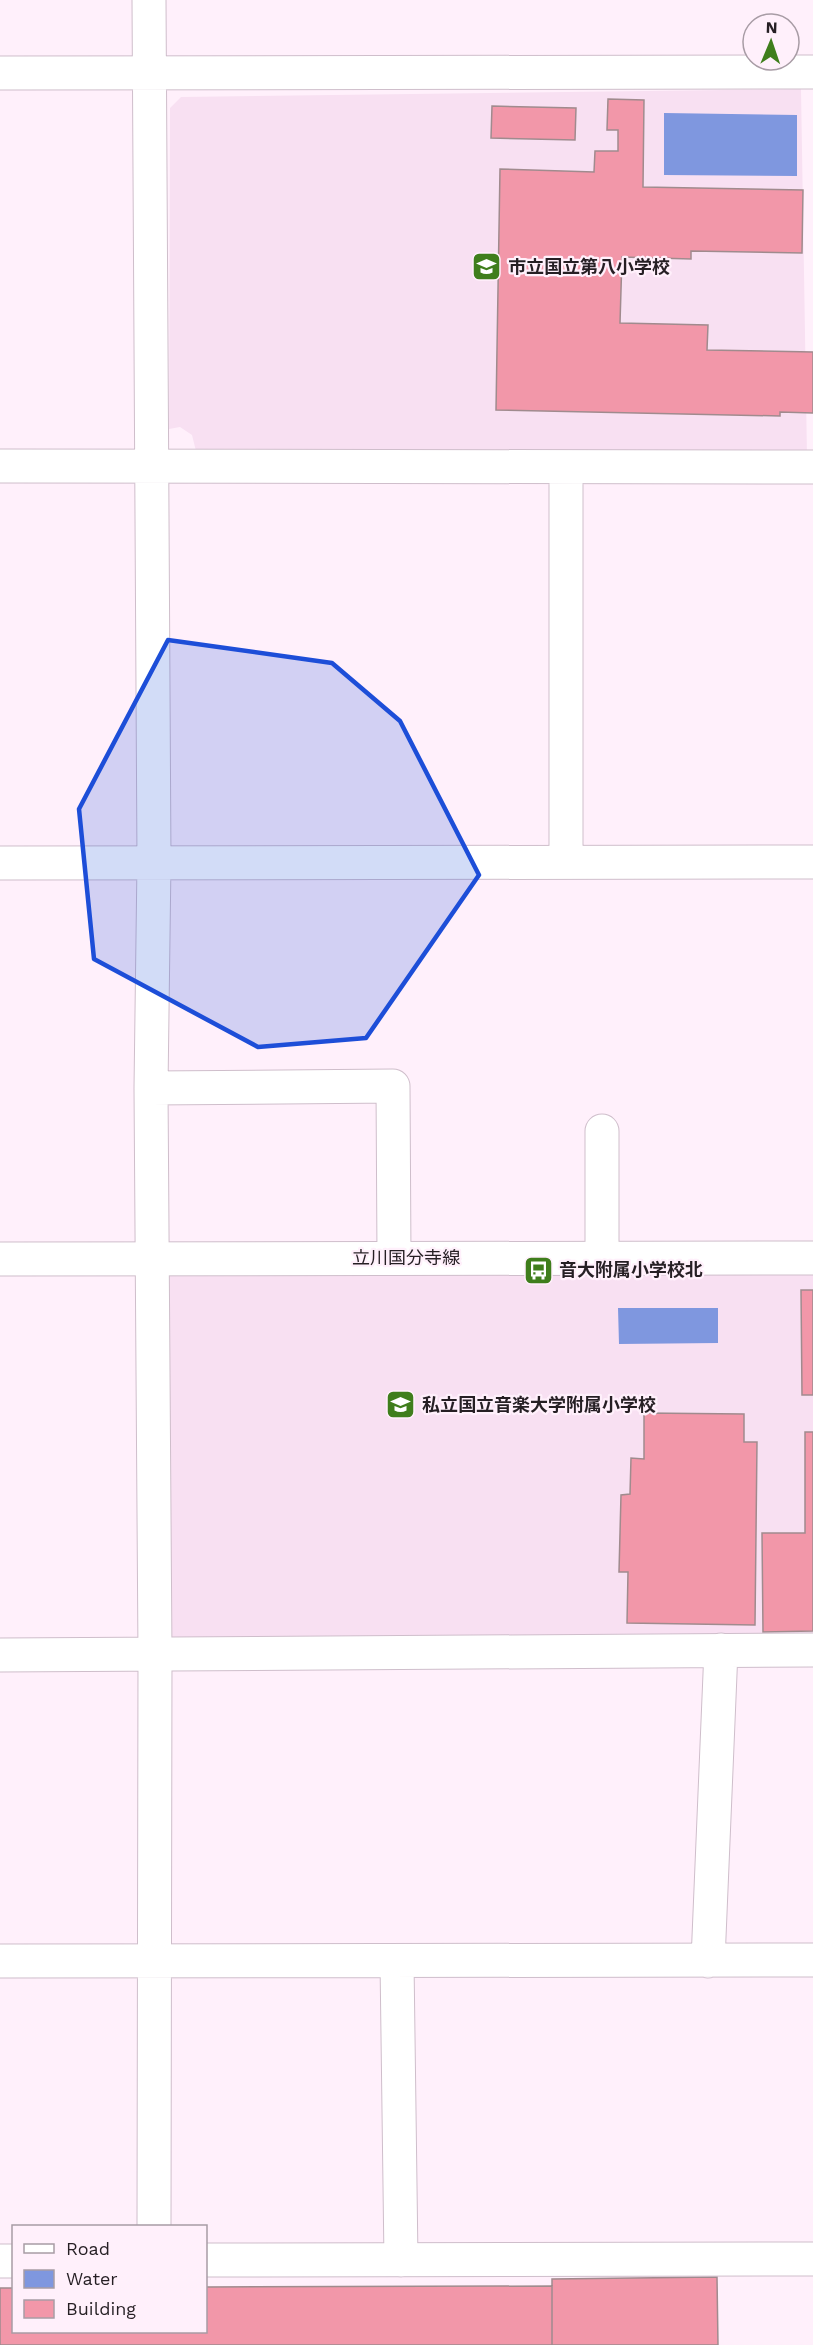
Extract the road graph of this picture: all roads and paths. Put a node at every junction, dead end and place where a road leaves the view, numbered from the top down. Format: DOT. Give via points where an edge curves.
graph roads {
  1 [pos="149,0"];
  2 [pos="148,72"];
  3 [pos="813,72"];
  4 [pos="0,73"];
  5 [pos="151,465"];
  6 [pos="0,466"];
  7 [pos="566,467"];
  8 [pos="813,467"];
  9 [pos="0,862"];
  10 [pos="154,862"];
  11 [pos="566,862"];
  12 [pos="813,862"];
  13 [pos="151,1088"];
  14 [pos="602,1131"];
  15 [pos="394,1258"];
  16 [pos="602,1258"];
  17 [pos="813,1258"];
  18 [pos="0,1259"];
  19 [pos="152,1259"];
  20 [pos="721,1650"];
  21 [pos="813,1650"];
  22 [pos="0,1655"];
  23 [pos="154,1655"];
  24 [pos="813,1960"];
  25 [pos="0,1961"];
  26 [pos="154,1961"];
  27 [pos="397,1961"];
  28 [pos="708,1961"];
  29 [pos="154,2225"];
  30 [pos="401,2259"];
  31 [pos="813,2259"];
  32 [pos="207,2260"];
  1 -- 2 [label="street"];
  2 -- 3 [label="street"];
  2 -- 4 [label="street"];
  2 -- 5 [label="street"];
  5 -- 6 [label="street"];
  5 -- 7 [label="street"];
  5 -- 10 [label="street"];
  7 -- 8 [label="street"];
  7 -- 11 [label="street"];
  9 -- 10 [label="street"];
  10 -- 11 [label="street"];
  10 -- 13 [label="street"];
  11 -- 12 [label="street"];
  13 -- 15 [label="street" via="393,1086"];
  13 -- 19 [label="street"];
  14 -- 16 [label="street"];
  15 -- 16 [label="street, 立川国分寺線"];
  15 -- 19 [label="street, 立川国分寺線"];
  16 -- 17 [label="street, 立川国分寺線"];
  18 -- 19 [label="street, 立川国分寺線"];
  19 -- 23 [label="street"];
  20 -- 21 [label="street"];
  20 -- 23 [label="street"];
  20 -- 28 [label="street"];
  22 -- 23 [label="street"];
  23 -- 26 [label="street"];
  24 -- 28 [label="street"];
  25 -- 26 [label="street"];
  26 -- 27 [label="street"];
  26 -- 29 [label="street"];
  27 -- 28 [label="street"];
  27 -- 30 [label="street"];
  30 -- 31 [label="street"];
  30 -- 32 [label="street"];
}
